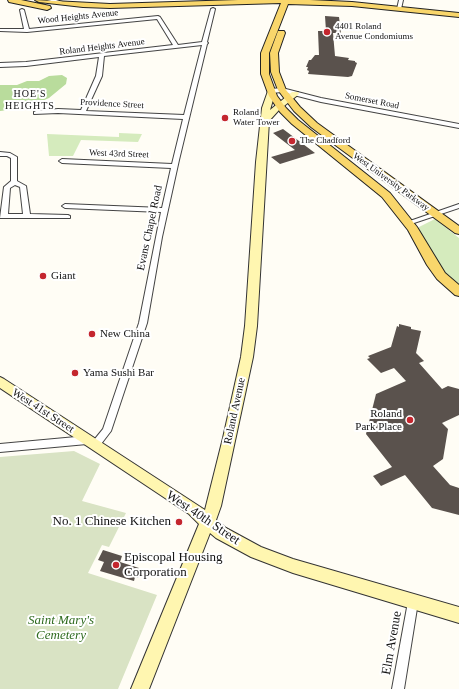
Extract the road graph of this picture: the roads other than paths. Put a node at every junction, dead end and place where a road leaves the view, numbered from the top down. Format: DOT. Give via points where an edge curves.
graph roads {
  1 [pos="12,0"];
  2 [pos="39,0"];
  3 [pos="48,0"];
  4 [pos="401,0"];
  5 [pos="289,2"];
  6 [pos="71,4"];
  7 [pos="213,9"];
  8 [pos="399,9"];
  9 [pos="22,10"];
  10 [pos="459,15"];
  11 [pos="0,30"];
  12 [pos="27,31"];
  13 [pos="206,43"];
  14 [pos="176,46"];
  15 [pos="102,56"];
  16 [pos="0,65"];
  17 [pos="282,90"];
  18 [pos="271,92"];
  19 [pos="292,96"];
  20 [pos="279,106"];
  21 [pos="83,112"];
  22 [pos="36,113"];
  23 [pos="187,117"];
  24 [pos="266,119"];
  25 [pos="459,126"];
  26 [pos="0,154"];
  27 [pos="62,161"];
  28 [pos="175,166"];
  29 [pos="14,182"];
  30 [pos="64,206"];
  31 [pos="459,206"];
  32 [pos="165,210"];
  33 [pos="435,214"];
  34 [pos="2,216"];
  35 [pos="27,216"];
  36 [pos="68,217"];
  37 [pos="409,223"];
  38 [pos="459,231"];
  39 [pos="459,292"];
  40 [pos="0,382"];
  41 [pos="91,443"];
  42 [pos="0,448"];
  43 [pos="206,522"];
  44 [pos="413,602"];
  45 [pos="459,615"];
  46 [pos="140,689"];
  47 [pos="398,689"];
  1 -- 7 [label="main road" via="49,8 87,12"];
  2 -- 6 [label="main road"];
  3 -- 6 [label="street"];
  4 -- 8 [label="street"];
  5 -- 6 [label="main road" via="110,6"];
  5 -- 7 [label="main road"];
  5 -- 8 [label="main road"];
  5 -- 17 [label="main road" via="274,58 275,72"];
  5 -- 18 [label="main road, Roland Avenue" via="265,52 264,67"];
  7 -- 13 [label="street, Evans Chapel Road"];
  8 -- 10 [label="main road"];
  9 -- 12 [label="street"];
  11 -- 12 [label="street, Wood Heights Avenue"];
  12 -- 14 [label="street, Wood Heights Avenue" via="158,17"];
  13 -- 14 [label="street, Roland Heights Avenue"];
  13 -- 23 [label="street, Evans Chapel Road"];
  14 -- 15 [label="street, Roland Heights Avenue"];
  15 -- 16 [label="street, Roland Heights Avenue"];
  15 -- 21 [label="street" via="99,76"];
  17 -- 18 [label="street"];
  17 -- 19 [label="main road"];
  18 -- 20 [label="main road, West University Parkway"];
  18 -- 24 [label="street, Roland Avenue"];
  19 -- 20 [label="street"];
  19 -- 25 [label="street, Somerset Road"];
  19 -- 33 [label="main road, West University Parkway" via="314,125"];
  20 -- 24 [label="street"];
  20 -- 37 [label="main road, West University Parkway" via="308,133 378,187"];
  21 -- 22 [label="street, Providence Street"];
  21 -- 23 [label="street, Providence Street"];
  23 -- 28 [label="street, Evans Chapel Road"];
  24 -- 43 [label="street, Roland Avenue" via="247,357 214,506"];
  26 -- 29 [label="street" via="14,157"];
  27 -- 28 [label="street, West 43rd Street"];
  28 -- 32 [label="street, Evans Chapel Road"];
  29 -- 34 [label="street" via="6,187"];
  29 -- 35 [label="street" via="23,186"];
  30 -- 32 [label="street"];
  31 -- 33 [label="street"];
  32 -- 41 [label="street, Evans Chapel Road" via="138,340 107,431"];
  33 -- 37 [label="street"];
  33 -- 38 [label="main road, West University Parkway"];
  34 -- 35 [label="street"];
  35 -- 36 [label="street"];
  37 -- 39 [label="main road, West University Parkway" via="433,265"];
  40 -- 41 [label="street, West 41st Street"];
  41 -- 42 [label="street"];
  41 -- 43 [label="street, West 40th Street" via="194,510"];
  43 -- 44 [label="street, West 40th Street" via="238,543 274,559"];
  43 -- 46 [label="street, Roland Avenue"];
  44 -- 45 [label="street, West 40th Street"];
  44 -- 47 [label="street, Elm Avenue"];
}
